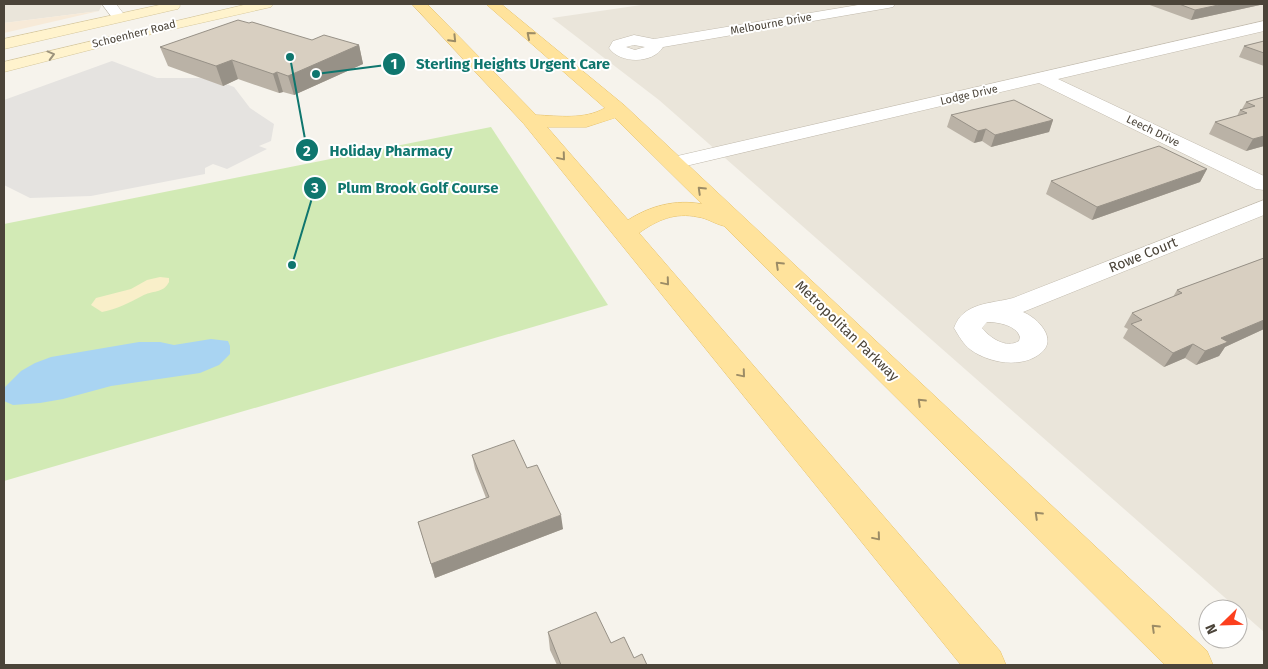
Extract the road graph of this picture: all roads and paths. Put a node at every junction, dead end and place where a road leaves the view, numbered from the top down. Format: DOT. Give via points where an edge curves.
graph roads {
  1 [pos="109,4"];
  2 [pos="184,4"];
  3 [pos="229,4"];
  4 [pos="266,4"];
  5 [pos="419,4"];
  6 [pos="493,4"];
  7 [pos="888,4"];
  8 [pos="842,7"];
  9 [pos="211,16"];
  10 [pos="119,17"];
  11 [pos="1264,26"];
  12 [pos="4,44"];
  13 [pos="653,44"];
  14 [pos="4,67"];
  15 [pos="1042,78"];
  16 [pos="617,109"];
  17 [pos="531,120"];
  18 [pos="673,164"];
  19 [pos="1264,184"];
  20 [pos="1264,207"];
  21 [pos="736,224"];
  22 [pos="625,232"];
  23 [pos="1026,316"];
  24 [pos="986,665"];
  25 [pos="1194,665"];
  1 -- 10 [label="street"];
  2 -- 10 [label="main road, Schoenherr Road"];
  3 -- 9 [label="main road"];
  4 -- 9 [label="main road, Schoenherr Road"];
  5 -- 17 [label="main road, one-way"];
  16 -- 6 [label="main road, Metropolitan Parkway, one-way"];
  7 -- 8 [label="street, Melbourne Drive"];
  8 -- 13 [label="street, Melbourne Drive"];
  14 -- 9 [label="main road, Schoenherr Road, one-way"];
  10 -- 12 [label="main road, Schoenherr Road"];
  11 -- 15 [label="street, Lodge Drive"];
  15 -- 18 [label="street, Lodge Drive"];
  15 -- 19 [label="street, Leech Drive"];
  16 -- 17 [label="main road" via="600,119 583,122"];
  16 -- 18 [label="main road, Metropolitan Parkway"];
  17 -- 22 [label="main road, one-way"];
  21 -- 18 [label="main road, Metropolitan Parkway, one-way"];
  20 -- 23 [label="street, Rowe Court"];
  21 -- 22 [label="main road" via="711,212 680,208 653,214"];
  25 -- 21 [label="main road, Metropolitan Parkway, one-way"];
  22 -- 24 [label="main road, one-way"];
  23 -- 23 [label="street" via="1035,341 1027,351 1008,354 987,347 977,342 968,328 974,316 991,312 1012,317"];
}
